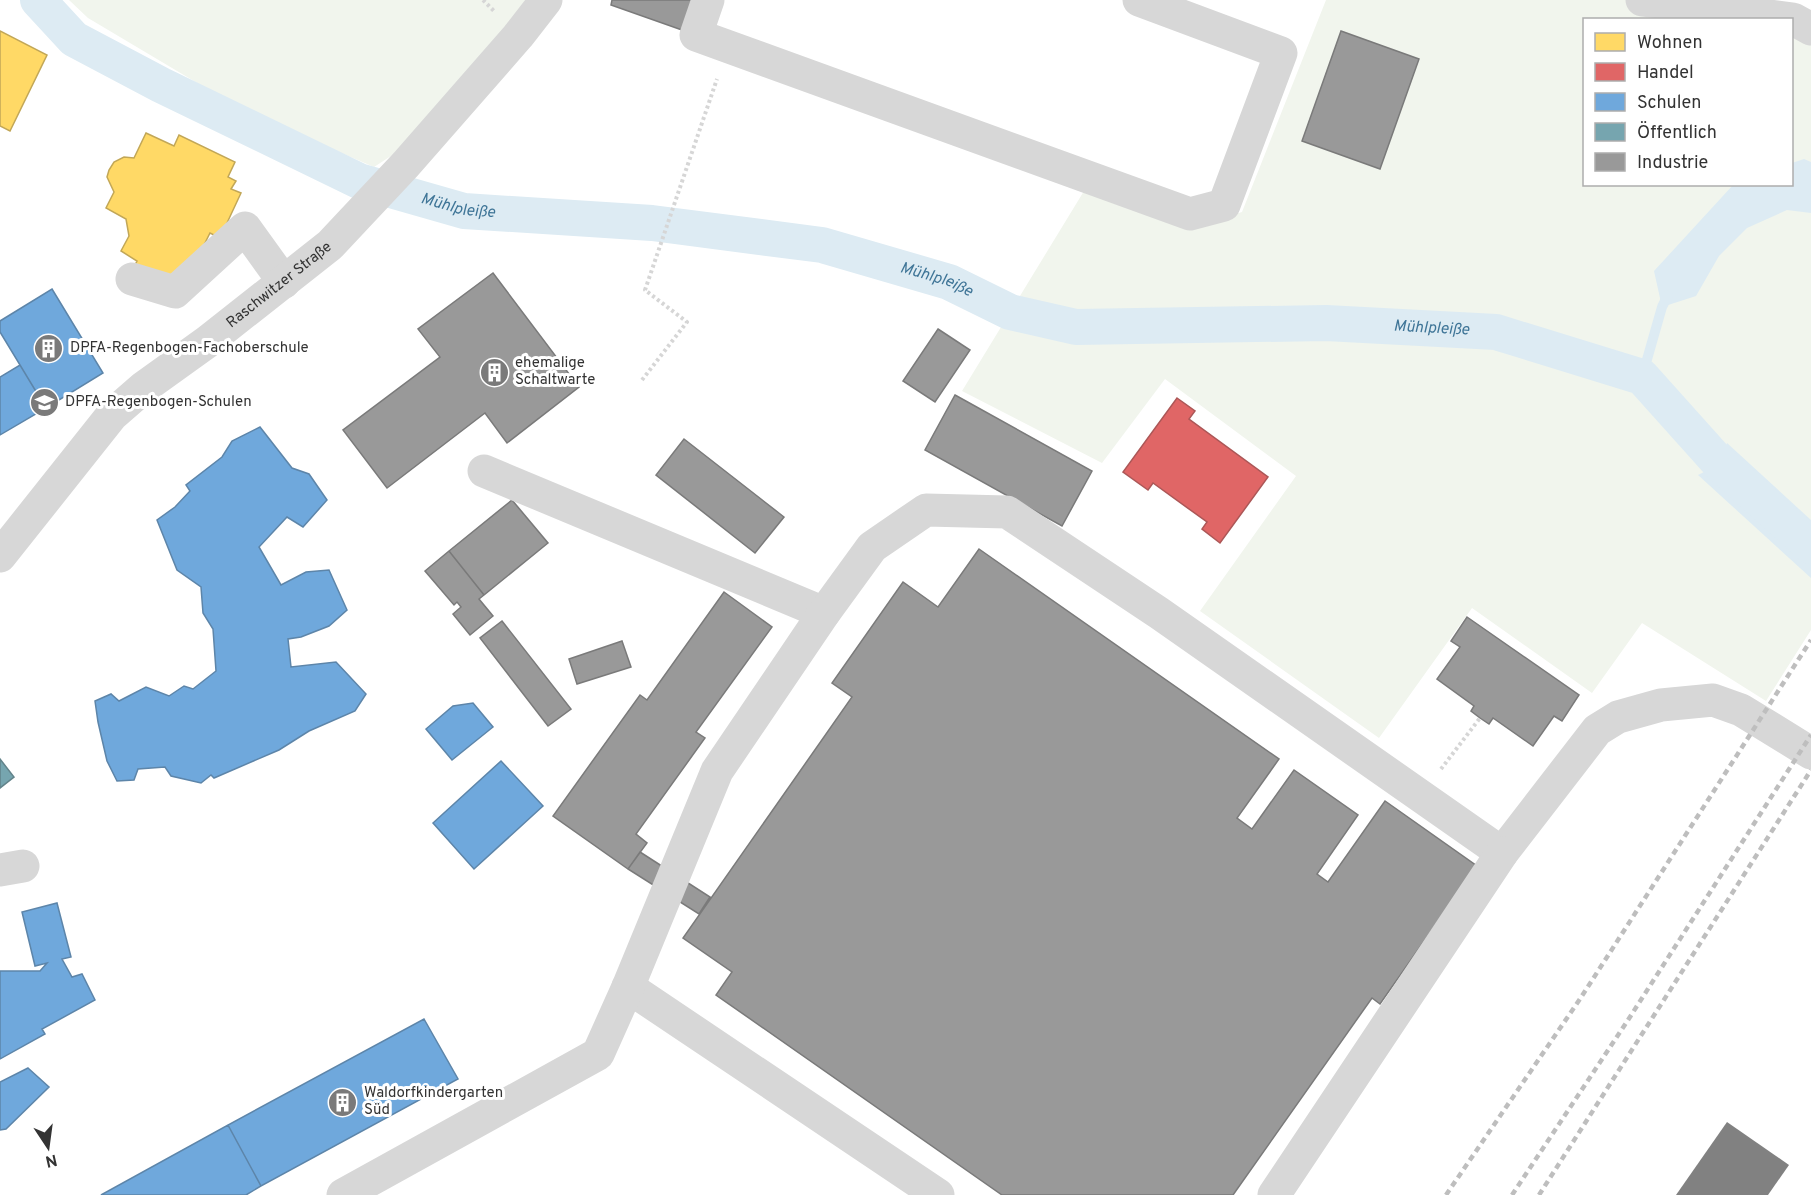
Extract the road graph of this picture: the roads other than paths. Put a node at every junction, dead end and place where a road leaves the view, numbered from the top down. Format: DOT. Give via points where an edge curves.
graph roads {
  1 [pos="546,0"];
  2 [pos="708,0"];
  3 [pos="1139,0"];
  4 [pos="1642,0"];
  5 [pos="1785,18"];
  6 [pos="1793,19"];
  7 [pos="1811,29"];
  8 [pos="132,279"];
  9 [pos="284,282"];
  10 [pos="484,471"];
  11 [pos="0,556"];
  12 [pos="824,614"];
  13 [pos="1811,753"];
  14 [pos="1502,853"];
  15 [pos="628,987"];
  16 [pos="900,1184"];
  17 [pos="344,1195"];
  18 [pos="938,1195"];
  19 [pos="1274,1195"];
  1 -- 9 [label="street, Raschwitzer Straße" via="353,222"];
  2 -- 3 [label="street" via="696,35 1190,214 1224,205 1281,53"];
  4 -- 5 [label="street"];
  6 -- 7 [label="street"];
  8 -- 9 [label="street" via="176,292 245,228"];
  9 -- 11 [label="street, Raschwitzer Straße" via="207,342 163,387 142,388 112,415"];
  10 -- 12 [label="street"];
  12 -- 14 [label="street" via="872,547 926,510 1007,513 1159,613"];
  12 -- 15 [label="street" via="717,771"];
  13 -- 14 [label="street" via="1742,710 1713,700 1661,705 1618,717 1597,730"];
  14 -- 19 [label="street"];
  15 -- 16 [label="street"];
  15 -- 17 [label="street" via="597,1054"];
  16 -- 18 [label="street"];
}
